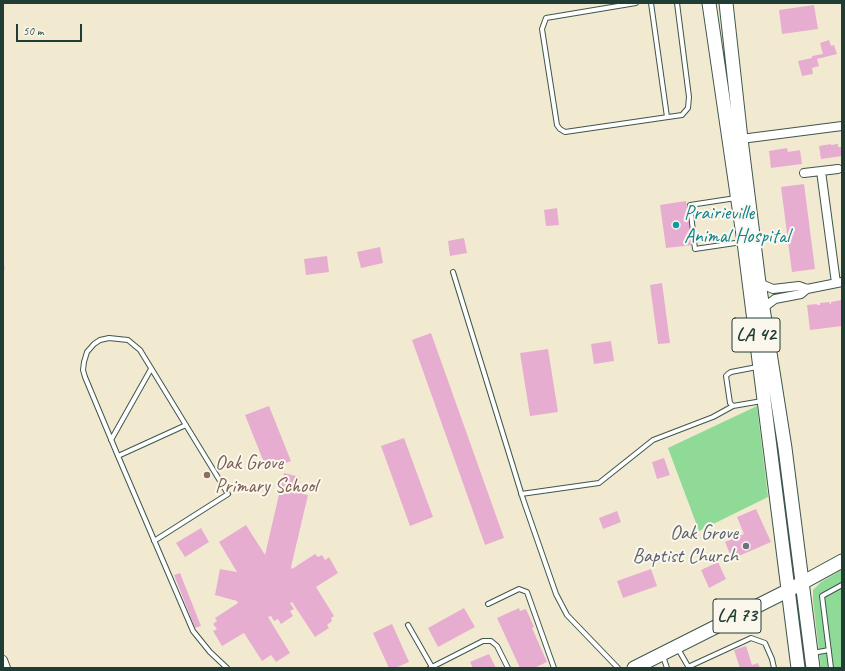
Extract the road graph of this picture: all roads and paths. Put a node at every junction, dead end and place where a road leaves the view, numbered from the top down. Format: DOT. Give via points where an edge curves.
graph roads {
  1 [pos="636,3"];
  2 [pos="651,3"];
  3 [pos="677,3"];
  4 [pos="709,3"];
  5 [pos="726,3"];
  6 [pos="667,117"];
  7 [pos="842,126"];
  8 [pos="741,140"];
  9 [pos="838,169"];
  10 [pos="821,171"];
  11 [pos="804,173"];
  12 [pos="737,198"];
  13 [pos="744,242"];
  14 [pos="453,272"];
  15 [pos="839,282"];
  16 [pos="759,283"];
  17 [pos="780,293"];
  18 [pos="763,308"];
  19 [pos="761,367"];
  20 [pos="151,369"];
  21 [pos="765,400"];
  22 [pos="732,406"];
  23 [pos="186,425"];
  24 [pos="111,440"];
  25 [pos="118,456"];
  26 [pos="521,494"];
  27 [pos="154,541"];
  28 [pos="842,561"];
  29 [pos="803,582"];
  30 [pos="842,584"];
  31 [pos="788,590"];
  32 [pos="488,604"];
  33 [pos="408,625"];
  34 [pos="677,646"];
  35 [pos="829,650"];
  36 [pos="811,653"];
  37 [pos="662,654"];
  38 [pos="3,660"];
  39 [pos="6,668"];
  40 [pos="227,668"];
  41 [pos="431,668"];
  42 [pos="508,668"];
  43 [pos="554,668"];
  44 [pos="618,668"];
  45 [pos="634,668"];
  46 [pos="667,668"];
  47 [pos="688,668"];
  48 [pos="774,668"];
  49 [pos="798,668"];
  50 [pos="813,668"];
  51 [pos="831,668"];
  1 -- 6 [label="lane" via="546,18 542,29 557,126 565,132"];
  2 -- 6 [label="lane"];
  3 -- 6 [label="lane" via="689,97 688,108 682,114"];
  4 -- 12 [label="main road, LA 42"];
  5 -- 8 [label="main road, LA 42"];
  7 -- 8 [label="street"];
  8 -- 16 [label="main road, LA 42"];
  9 -- 10 [label="street"];
  10 -- 11 [label="street"];
  10 -- 15 [label="street"];
  12 -- 13 [label="main road, LA 42"];
  12 -- 13 [label="lane" via="690,205 695,249"];
  13 -- 19 [label="main road, LA 42"];
  14 -- 26 [label="lane"];
  15 -- 17 [label="street" via="806,289 801,294"];
  16 -- 17 [label="street"];
  16 -- 18 [label="main road, LA 42"];
  17 -- 18 [label="street"];
  18 -- 29 [label="main road, LA 42"];
  19 -- 21 [label="main road, LA 42"];
  19 -- 22 [label="lane" via="731,372 726,376"];
  20 -- 23 [label="lane"];
  20 -- 24 [label="lane"];
  20 -- 24 [label="lane" via="140,350 128,340 100,340 87,352 84,377"];
  21 -- 22 [label="lane"];
  21 -- 31 [label="main road, LA 42"];
  22 -- 26 [label="lane" via="713,417 653,440 599,483"];
  23 -- 25 [label="lane"];
  23 -- 27 [label="lane" via="228,494"];
  24 -- 25 [label="lane"];
  25 -- 27 [label="lane"];
  26 -- 44 [label="lane" via="556,594 567,615"];
  27 -- 40 [label="lane" via="193,631"];
  28 -- 29 [label="main road, LA 73"];
  29 -- 31 [label="main road, LA 73"];
  29 -- 36 [label="main road, LA 42"];
  30 -- 35 [label="lane" via="822,596"];
  31 -- 34 [label="main road, LA 73"];
  31 -- 49 [label="main road, LA 42"];
  32 -- 43 [label="lane" via="518,589 527,592"];
  33 -- 41 [label="lane"];
  34 -- 37 [label="main road, LA 73"];
  34 -- 47 [label="lane"];
  35 -- 36 [label="lane"];
  35 -- 51 [label="lane"];
  36 -- 50 [label="main road, LA 42"];
  37 -- 45 [label="main road, LA 73"];
  37 -- 46 [label="lane"];
  38 -- 39 [label="street"];
  41 -- 42 [label="lane" via="483,641 491,641 497,646"];
  47 -- 48 [label="lane" via="751,638 765,643"];
}
